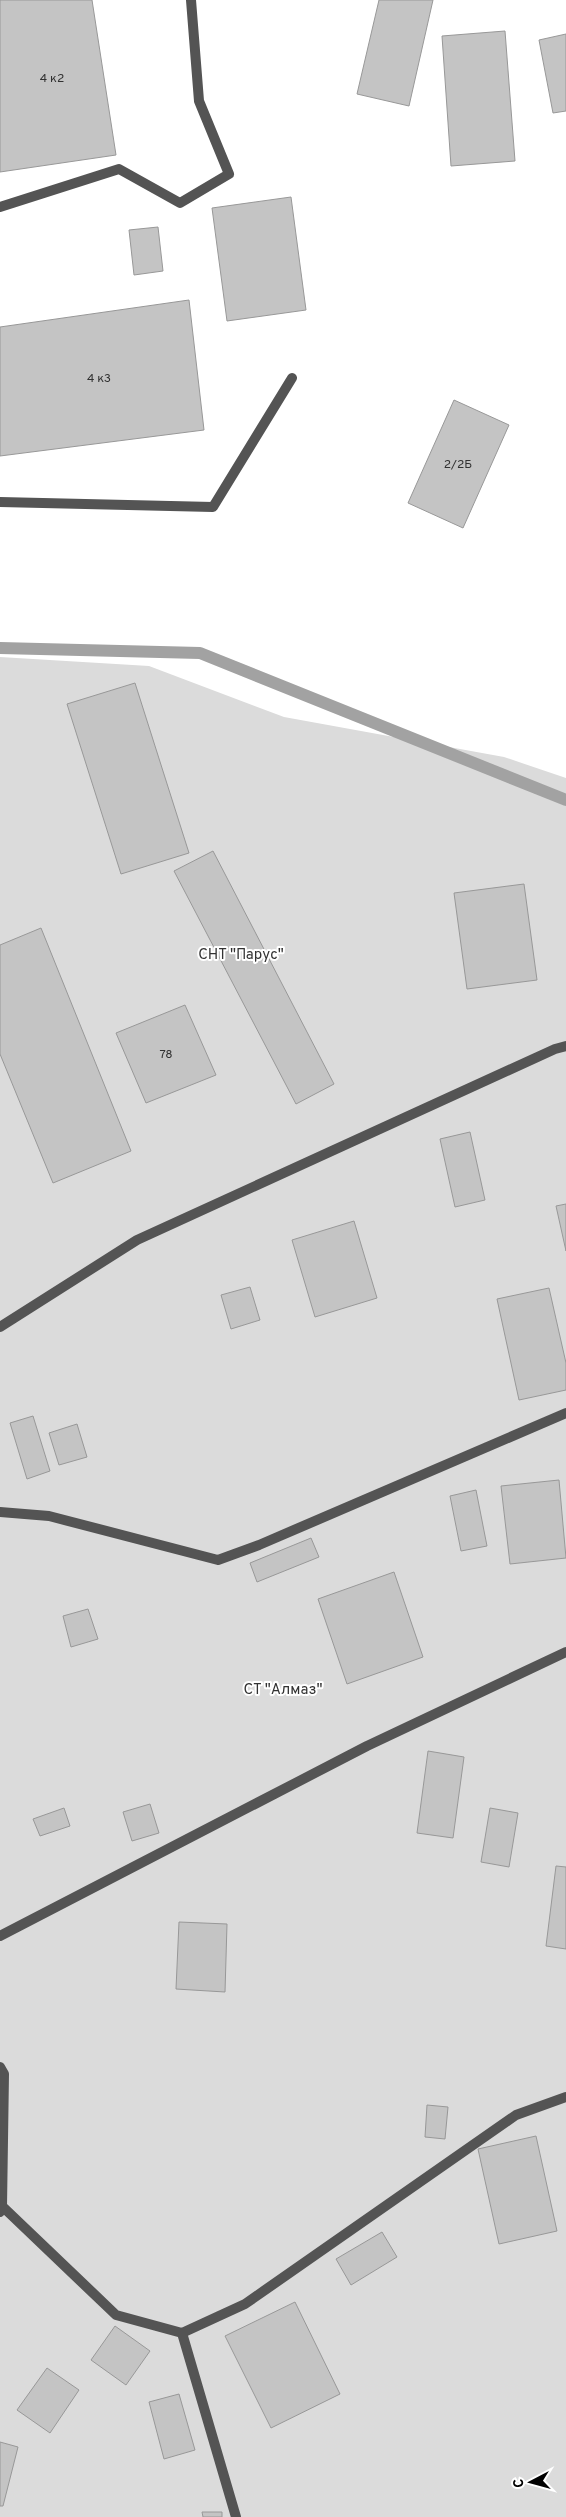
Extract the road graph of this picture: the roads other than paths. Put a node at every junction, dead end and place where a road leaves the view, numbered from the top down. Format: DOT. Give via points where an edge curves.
graph roads {
  1 [pos="191,0"];
  2 [pos="0,207"];
  3 [pos="292,378"];
  4 [pos="0,502"];
  5 [pos="566,1046"];
  6 [pos="0,1327"];
  7 [pos="566,1413"];
  8 [pos="0,1512"];
  9 [pos="566,1652"];
  10 [pos="0,1936"];
  11 [pos="0,2066"];
  12 [pos="566,2097"];
  13 [pos="1,2208"];
  14 [pos="182,2333"];
  15 [pos="236,2517"];
  1 -- 2 [label="street" via="199,101 229,174 180,203 119,169"];
  3 -- 4 [label="street" via="213,508"];
  5 -- 6 [label="street" via="137,1240"];
  7 -- 8 [label="street" via="218,1560 49,1516"];
  9 -- 10 [label="street" via="366,1746"];
  11 -- 13 [label="street" via="4,2074"];
  12 -- 14 [label="street" via="516,2115 245,2304"];
  13 -- 14 [label="street" via="116,2315"];
  14 -- 15 [label="street"];
}
